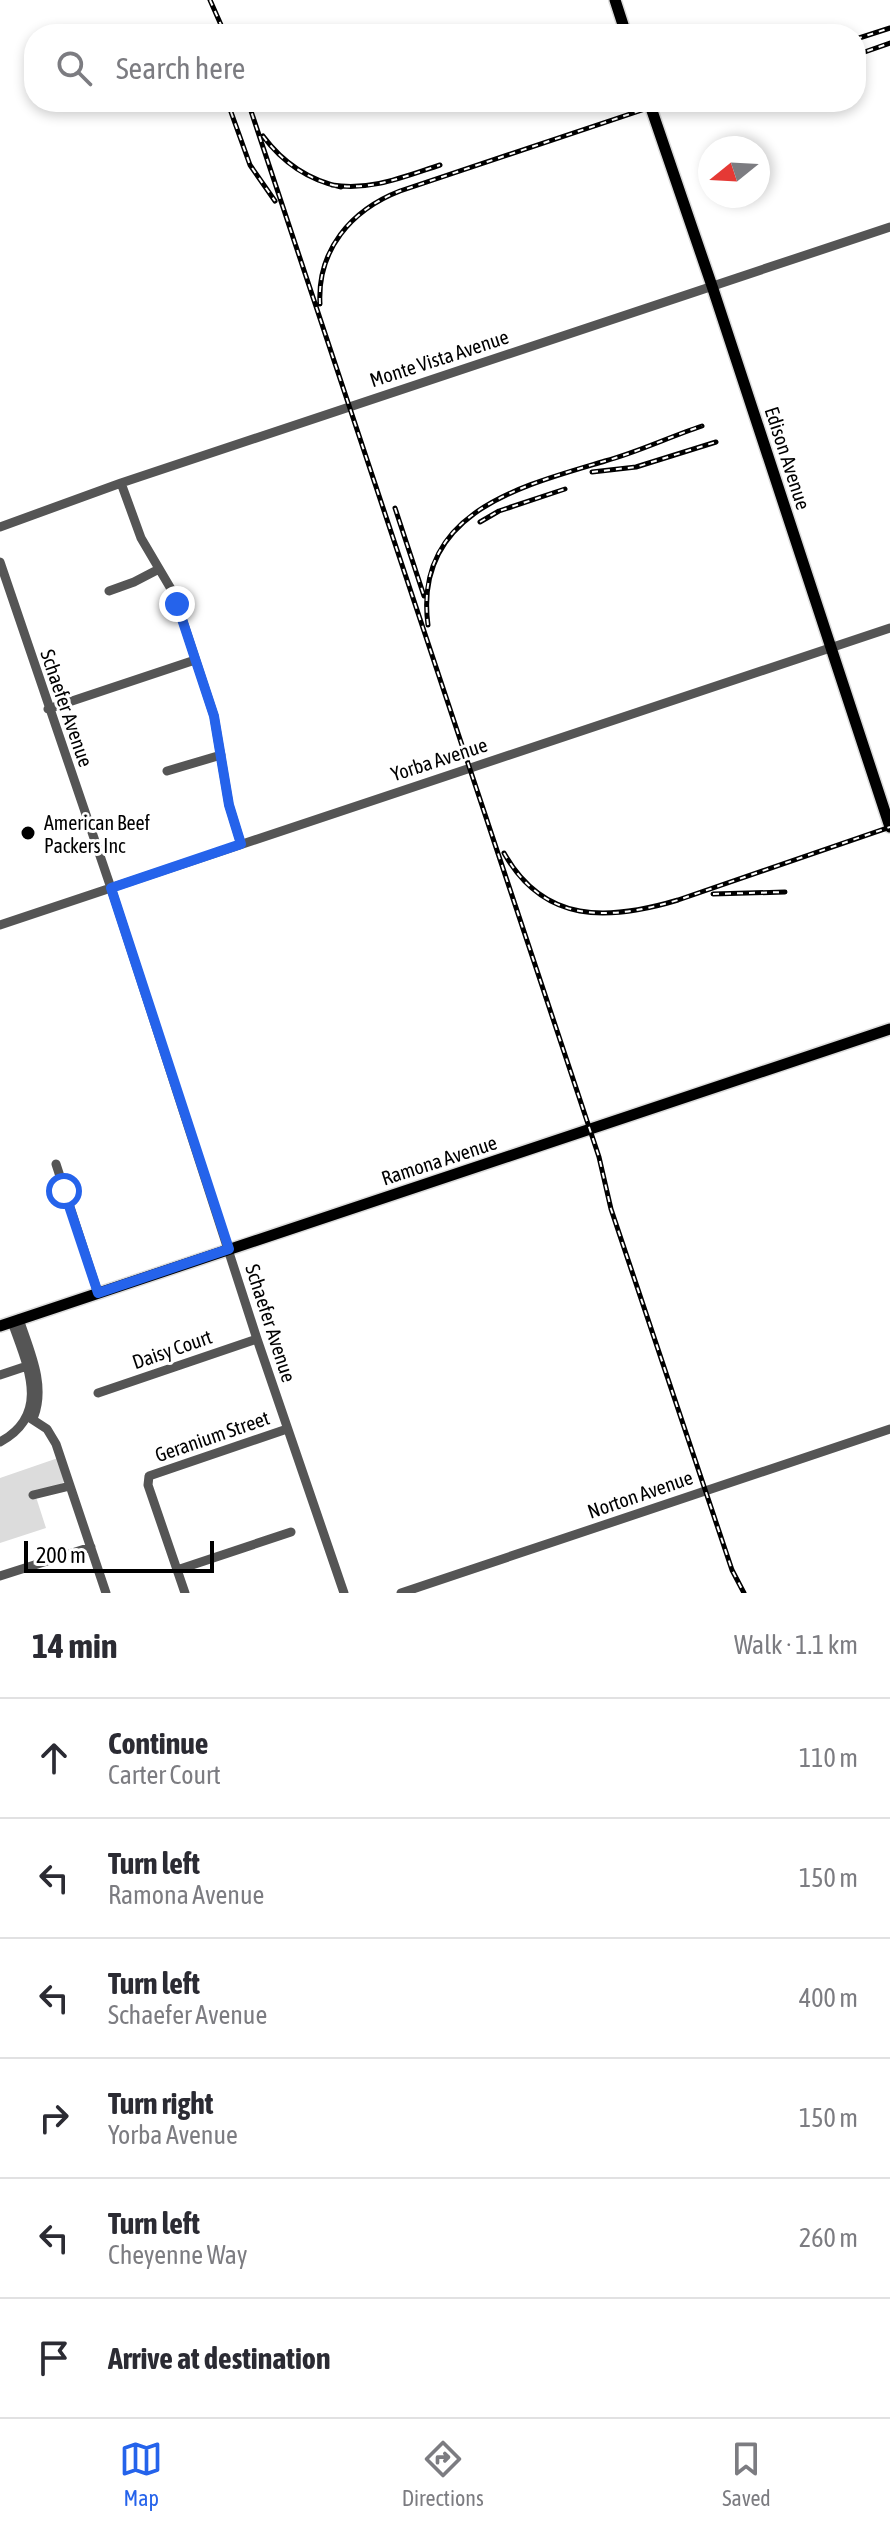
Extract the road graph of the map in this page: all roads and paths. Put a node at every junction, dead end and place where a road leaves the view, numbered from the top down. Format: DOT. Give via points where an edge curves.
graph roads {
  1 [pos="615,0"];
  2 [pos="623,24"];
  3 [pos="652,112"];
  4 [pos="890,227"];
  5 [pos="712,286"];
  6 [pos="121,483"];
  7 [pos="0,527"];
  8 [pos="0,562"];
  9 [pos="159,569"];
  10 [pos="109,591"];
  11 [pos="890,628"];
  12 [pos="832,647"];
  13 [pos="195,660"];
  14 [pos="48,709"];
  15 [pos="221,755"];
  16 [pos="167,771"];
  17 [pos="890,827"];
  18 [pos="241,844"];
  19 [pos="111,888"];
  20 [pos="0,925"];
  21 [pos="890,1029"];
  22 [pos="56,1164"];
  23 [pos="229,1249"];
  24 [pos="98,1293"];
  25 [pos="10,1322"];
  26 [pos="257,1339"];
  27 [pos="27,1366"];
  28 [pos="0,1375"];
  29 [pos="98,1393"];
  30 [pos="30,1418"];
  31 [pos="287,1429"];
  32 [pos="890,1429"];
  33 [pos="0,1442"];
  34 [pos="70,1486"];
  35 [pos="33,1495"];
  36 [pos="291,1532"];
  37 [pos="91,1547"];
  38 [pos="177,1570"];
  39 [pos="0,1576"];
  40 [pos="106,1593"];
  41 [pos="185,1593"];
  42 [pos="344,1593"];
  43 [pos="401,1593"];
  1 -- 2 [label="main road"];
  3 -- 5 [label="main road, Edison Avenue"];
  4 -- 5 [label="street, Monte Vista Avenue"];
  5 -- 6 [label="street, Monte Vista Avenue"];
  5 -- 12 [label="main road, Edison Avenue"];
  6 -- 7 [label="street, Monte Vista Avenue"];
  6 -- 9 [label="street"];
  8 -- 14 [label="street, Schaefer Avenue"];
  9 -- 10 [label="street"];
  9 -- 13 [label="street" via="174,594"];
  11 -- 12 [label="street, Yorba Avenue"];
  12 -- 17 [label="main road, Edison Avenue"];
  12 -- 18 [label="street, Yorba Avenue"];
  13 -- 14 [label="street"];
  13 -- 15 [label="street"];
  14 -- 19 [label="street, Schaefer Avenue"];
  15 -- 16 [label="street"];
  15 -- 18 [label="street"];
  18 -- 19 [label="street, Yorba Avenue"];
  19 -- 20 [label="street, Yorba Avenue"];
  19 -- 23 [label="street, Schaefer Avenue"];
  21 -- 23 [label="main road, Ramona Avenue"];
  22 -- 24 [label="street"];
  23 -- 24 [label="main road, Ramona Avenue"];
  23 -- 26 [label="street, Schaefer Avenue"];
  24 -- 25 [label="main road, Ramona Avenue"];
  25 -- 27 [label="street"];
  25 -- 30 [label="street" via="39,1386"];
  26 -- 29 [label="street, Daisy Court"];
  26 -- 31 [label="street, Schaefer Avenue"];
  27 -- 28 [label="street"];
  27 -- 30 [label="street"];
  30 -- 33 [label="street"];
  30 -- 34 [label="street" via="47,1429 56,1444"];
  31 -- 38 [label="street, Geranium Street" via="149,1476"];
  31 -- 42 [label="street, Schaefer Avenue"];
  32 -- 43 [label="street, Norton Avenue"];
  34 -- 35 [label="street"];
  34 -- 37 [label="street"];
  36 -- 38 [label="street"];
  37 -- 39 [label="street"];
  37 -- 40 [label="street"];
  38 -- 41 [label="street"];
}
